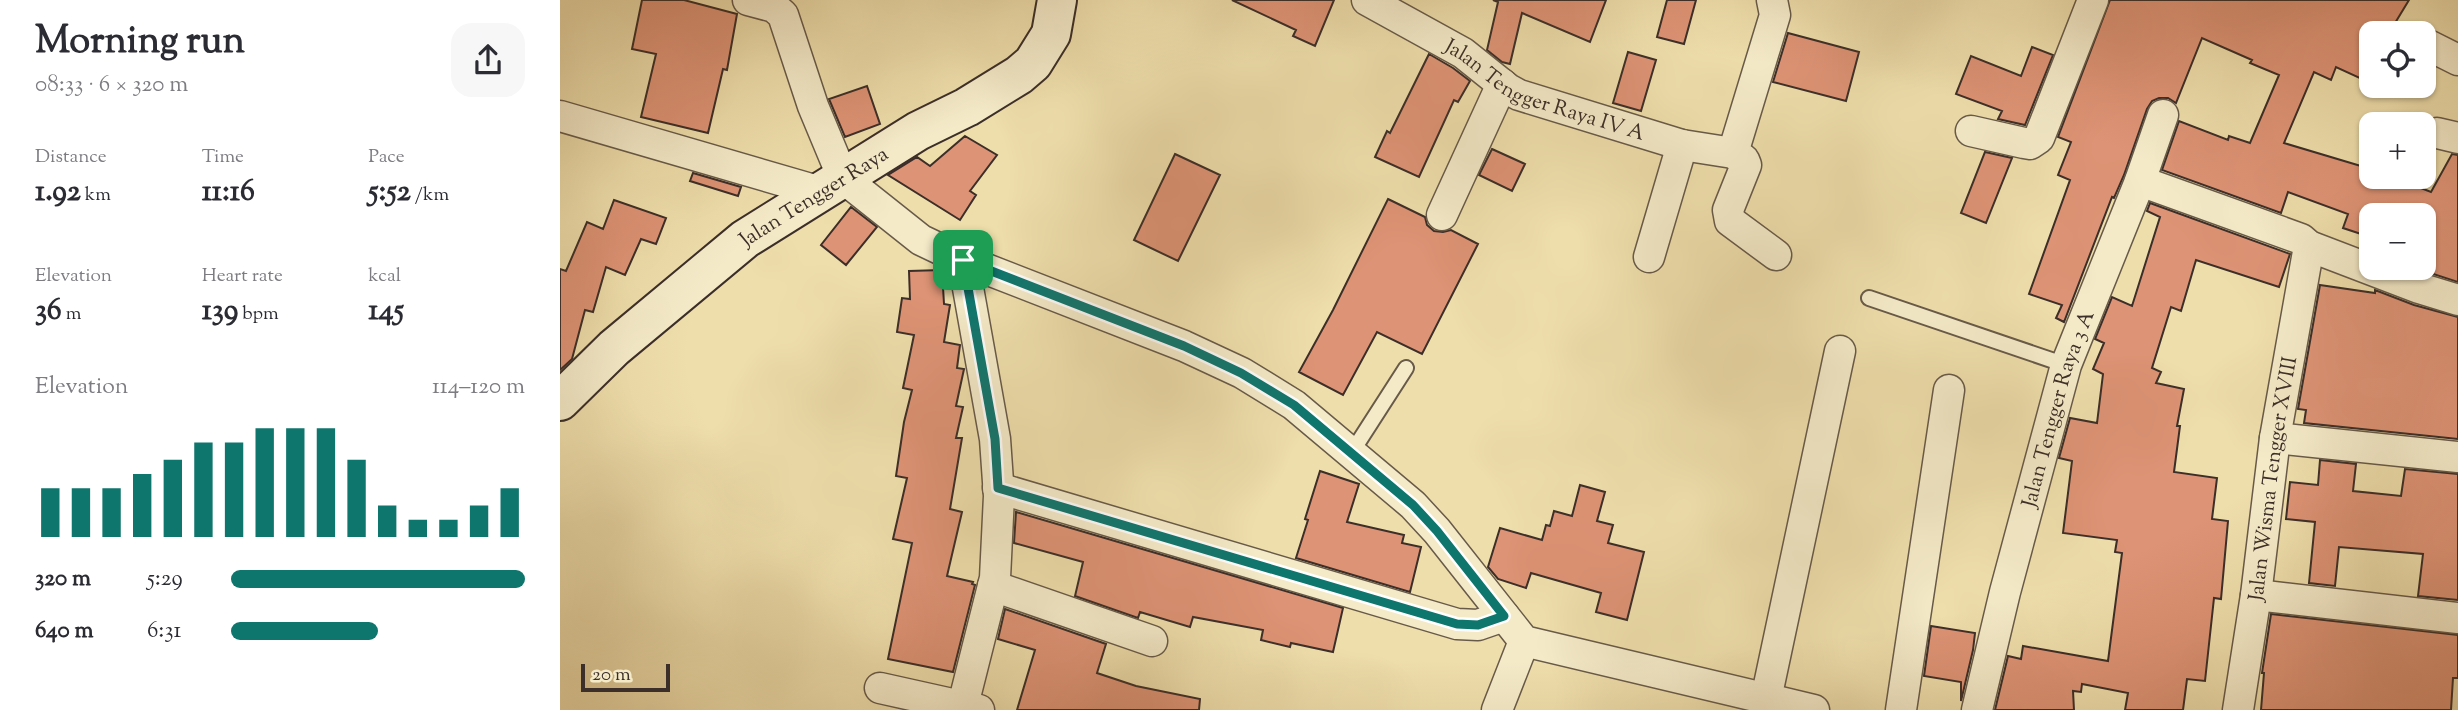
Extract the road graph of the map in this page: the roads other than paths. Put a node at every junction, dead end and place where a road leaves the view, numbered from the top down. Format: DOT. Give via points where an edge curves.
graph roads {
  1 [pos="748,0"];
  2 [pos="1057,0"];
  3 [pos="1367,0"];
  4 [pos="1772,0"];
  5 [pos="2093,0"];
  6 [pos="2436,49"];
  7 [pos="2458,60"];
  8 [pos="1502,84"];
  9 [pos="2163,115"];
  10 [pos="560,116"];
  11 [pos="1971,131"];
  12 [pos="1682,145"];
  13 [pos="1733,153"];
  14 [pos="2140,181"];
  15 [pos="832,185"];
  16 [pos="1442,215"];
  17 [pos="2309,246"];
  18 [pos="1776,255"];
  19 [pos="1649,257"];
  20 [pos="963,260"];
  21 [pos="1869,298"];
  22 [pos="2458,300"];
  23 [pos="1840,351"];
  24 [pos="2066,365"];
  25 [pos="1406,368"];
  26 [pos="1949,390"];
  27 [pos="560,401"];
  28 [pos="2275,438"];
  29 [pos="1352,452"];
  30 [pos="2458,457"];
  31 [pos="998,488"];
  32 [pos="993,586"];
  33 [pos="2256,595"];
  34 [pos="1504,616"];
  35 [pos="2458,618"];
  36 [pos="1152,641"];
  37 [pos="1524,641"];
  38 [pos="880,688"];
  39 [pos="1766,699"];
  40 [pos="1729,700"];
  41 [pos="971,707"];
  42 [pos="1497,710"];
  43 [pos="1814,710"];
  44 [pos="1901,710"];
  45 [pos="1977,710"];
  46 [pos="2238,710"];
  1 -- 15 [label="street" via="774,7 783,15 813,106"];
  2 -- 15 [label="main road, Jalan Tengger Raya" via="1051,34 1033,63 1019,75"];
  3 -- 8 [label="street, Jalan Tengger Raya IV A" via="1463,53"];
  4 -- 13 [label="street" via="1775,15"];
  5 -- 11 [label="street" via="2039,138 2030,144"];
  6 -- 7 [label="street"];
  8 -- 12 [label="street, Jalan Tengger Raya IV A" via="1519,95"];
  8 -- 16 [label="street"];
  9 -- 14 [label="street, Jalan Tengger Raya 3 A"];
  10 -- 15 [label="street"];
  12 -- 13 [label="street, Jalan Tengger Raya IV A"];
  12 -- 19 [label="street"];
  13 -- 18 [label="street" via="1746,165 1728,217"];
  14 -- 17 [label="street" via="2301,239"];
  14 -- 24 [label="street, Jalan Tengger Raya 3 A"];
  15 -- 20 [label="street" via="921,240"];
  15 -- 27 [label="main road, Jalan Tengger Raya" via="735,247 614,348"];
  17 -- 22 [label="street"];
  17 -- 28 [label="street, Jalan Wisma Tengger XVIII"];
  20 -- 29 [label="street" via="1184,346 1241,373 1294,405"];
  20 -- 31 [label="street" via="995,439"];
  21 -- 24 [label="lane"];
  23 -- 39 [label="street"];
  24 -- 45 [label="street, Jalan Tengger Raya 3 A"];
  25 -- 29 [label="lane"];
  26 -- 44 [label="street"];
  28 -- 30 [label="street"];
  28 -- 33 [label="street, Jalan Wisma Tengger XVIII"];
  29 -- 34 [label="street" via="1413,505"];
  31 -- 32 [label="street"];
  31 -- 34 [label="street" via="1457,624 1478,625"];
  32 -- 36 [label="street"];
  32 -- 41 [label="street"];
  33 -- 35 [label="street"];
  33 -- 46 [label="street, Jalan Wisma Tengger XVIII"];
  34 -- 37 [label="street"];
  37 -- 40 [label="street"];
  37 -- 42 [label="street"];
  38 -- 41 [label="street"];
  39 -- 40 [label="street"];
  39 -- 43 [label="street"];
}
